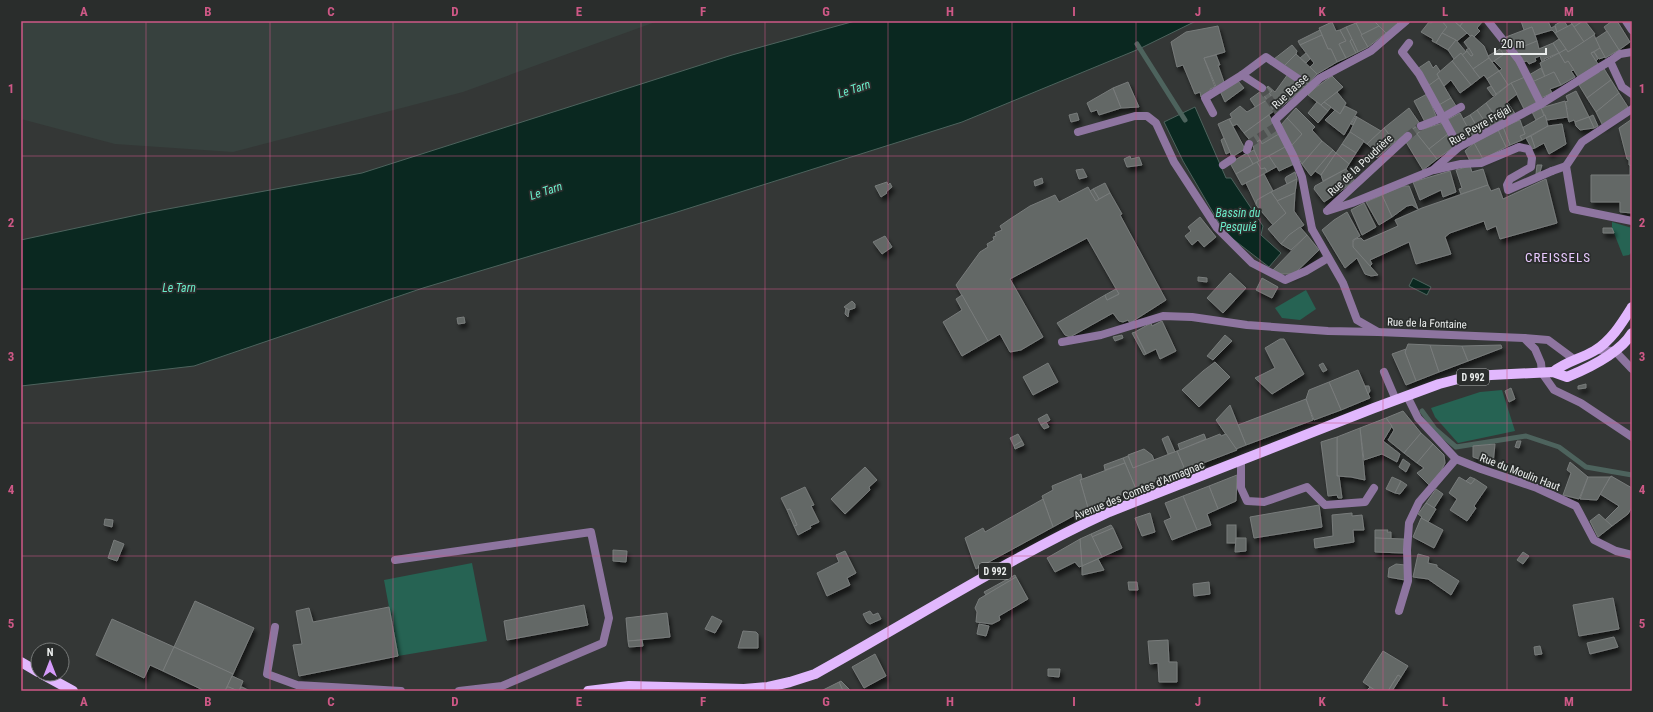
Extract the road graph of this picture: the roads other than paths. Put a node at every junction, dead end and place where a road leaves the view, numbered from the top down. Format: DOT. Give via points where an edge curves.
graph roads {
  1 [pos="1406,21"];
  2 [pos="1488,21"];
  3 [pos="1626,21"];
  4 [pos="1632,30"];
  5 [pos="1409,43"];
  6 [pos="1632,52"];
  7 [pos="1610,61"];
  8 [pos="1242,75"];
  9 [pos="1300,80"];
  10 [pos="1262,88"];
  11 [pos="1632,94"];
  12 [pos="1541,104"];
  13 [pos="1461,107"];
  14 [pos="1632,109"];
  15 [pos="1213,113"];
  16 [pos="1442,118"];
  17 [pos="1421,126"];
  18 [pos="1078,132"];
  19 [pos="1408,136"];
  20 [pos="1459,147"];
  21 [pos="1232,159"];
  22 [pos="1222,165"];
  23 [pos="1566,166"];
  24 [pos="1433,170"];
  25 [pos="1326,211"];
  26 [pos="1632,221"];
  27 [pos="1312,229"];
  28 [pos="1328,258"];
  29 [pos="1632,307"];
  30 [pos="1378,332"];
  31 [pos="1632,333"];
  32 [pos="1524,338"];
  33 [pos="1062,342"];
  34 [pos="1595,350"];
  35 [pos="1615,350"];
  36 [pos="1575,360"];
  37 [pos="1632,369"];
  38 [pos="1384,372"];
  39 [pos="1553,372"];
  40 [pos="1542,373"];
  41 [pos="1407,396"];
  42 [pos="1396,400"];
  43 [pos="1632,437"];
  44 [pos="1456,459"];
  45 [pos="1241,461"];
  46 [pos="1374,488"];
  47 [pos="1632,555"];
  48 [pos="395,560"];
  49 [pos="1399,610"];
  50 [pos="275,627"];
  51 [pos="21,662"];
  52 [pos="30,667"];
  53 [pos="57,682"];
  54 [pos="73,691"];
  55 [pos="401,691"];
  56 [pos="459,691"];
  57 [pos="588,691"];
  1 -- 27 [label="street, Rue Basse" via="1371,51 1309,86 1275,120 1302,178"];
  2 -- 12 [label="street" via="1519,60"];
  3 -- 4 [label="street"];
  5 -- 16 [label="street" via="1402,52 1419,74"];
  6 -- 7 [label="street, Rue Peyre Fréjal" via="1620,54"];
  7 -- 11 [label="street" via="1622,86"];
  7 -- 12 [label="street, Rue Peyre Fréjal"];
  8 -- 9 [label="street" via="1266,57"];
  8 -- 10 [label="street"];
  8 -- 15 [label="street" via="1205,98"];
  12 -- 20 [label="street, Rue Peyre Fréjal"];
  13 -- 16 [label="street"];
  14 -- 23 [label="street" via="1582,142"];
  16 -- 17 [label="street"];
  16 -- 20 [label="street"];
  18 -- 28 [label="street" via="1135,116 1147,116 1156,123 1174,162 1217,228 1252,263 1285,280"];
  19 -- 25 [label="street, Rue de la Poudrière"];
  20 -- 24 [label="street, Rue Peyre Fréjal"];
  21 -- 22 [label="street"];
  23 -- 24 [label="street" via="1508,190 1510,179 1531,167 1532,158 1528,149 1519,147 1481,164 1461,164"];
  23 -- 26 [label="street" via="1573,209"];
  24 -- 25 [label="street, Rue Peyre Fréjal"];
  27 -- 28 [label="street, Rue de la Fontaine"];
  28 -- 30 [label="street, Rue de la Fontaine" via="1343,283 1357,320"];
  29 -- 34 [label="main road, Avenue des Comtes d'Armagnac / D 992" via="1618,330"];
  30 -- 32 [label="street, Rue de la Fontaine"];
  30 -- 33 [label="street" via="1247,325 1192,317 1163,316 1101,335"];
  31 -- 35 [label="main road, Avenue des Comtes d'Armagnac / D 992"];
  32 -- 36 [label="street, Rue de la Fontaine" via="1548,340"];
  32 -- 40 [label="street" via="1535,348"];
  34 -- 35 [label="street"];
  34 -- 36 [label="main road, Avenue des Comtes d'Armagnac / D 992"];
  35 -- 37 [label="street"];
  35 -- 39 [label="main road, Avenue des Comtes d'Armagnac / D 992" via="1594,366 1567,377"];
  36 -- 39 [label="main road, Avenue des Comtes d'Armagnac / D 992" via="1560,365"];
  38 -- 42 [label="street"];
  39 -- 40 [label="main road, Avenue des Comtes d'Armagnac / D 992"];
  40 -- 41 [label="main road, Avenue des Comtes d'Armagnac / D 992" via="1462,378"];
  40 -- 43 [label="street" via="1554,390 1581,403"];
  41 -- 42 [label="main road, Avenue des Comtes d'Armagnac / D 992"];
  41 -- 44 [label="street, Rue du Moulin Haut" via="1418,418"];
  42 -- 45 [label="main road, Avenue des Comtes d'Armagnac / D 992"];
  44 -- 47 [label="street, Rue du Moulin Haut" via="1537,488 1576,506 1594,540 1616,551"];
  44 -- 49 [label="street" via="1419,502 1409,523 1408,581"];
  45 -- 46 [label="street" via="1241,488 1247,501 1264,502 1307,486 1325,505 1365,502"];
  45 -- 57 [label="main road, Avenue des Comtes d'Armagnac / D 992" via="1084,524 966,586 809,676 768,687 744,689 635,686"];
  48 -- 56 [label="street" via="591,532 609,618 602,643 502,686"];
  50 -- 55 [label="street" via="267,674 297,685"];
  51 -- 52 [label="main road"];
  53 -- 54 [label="main road"];
}
